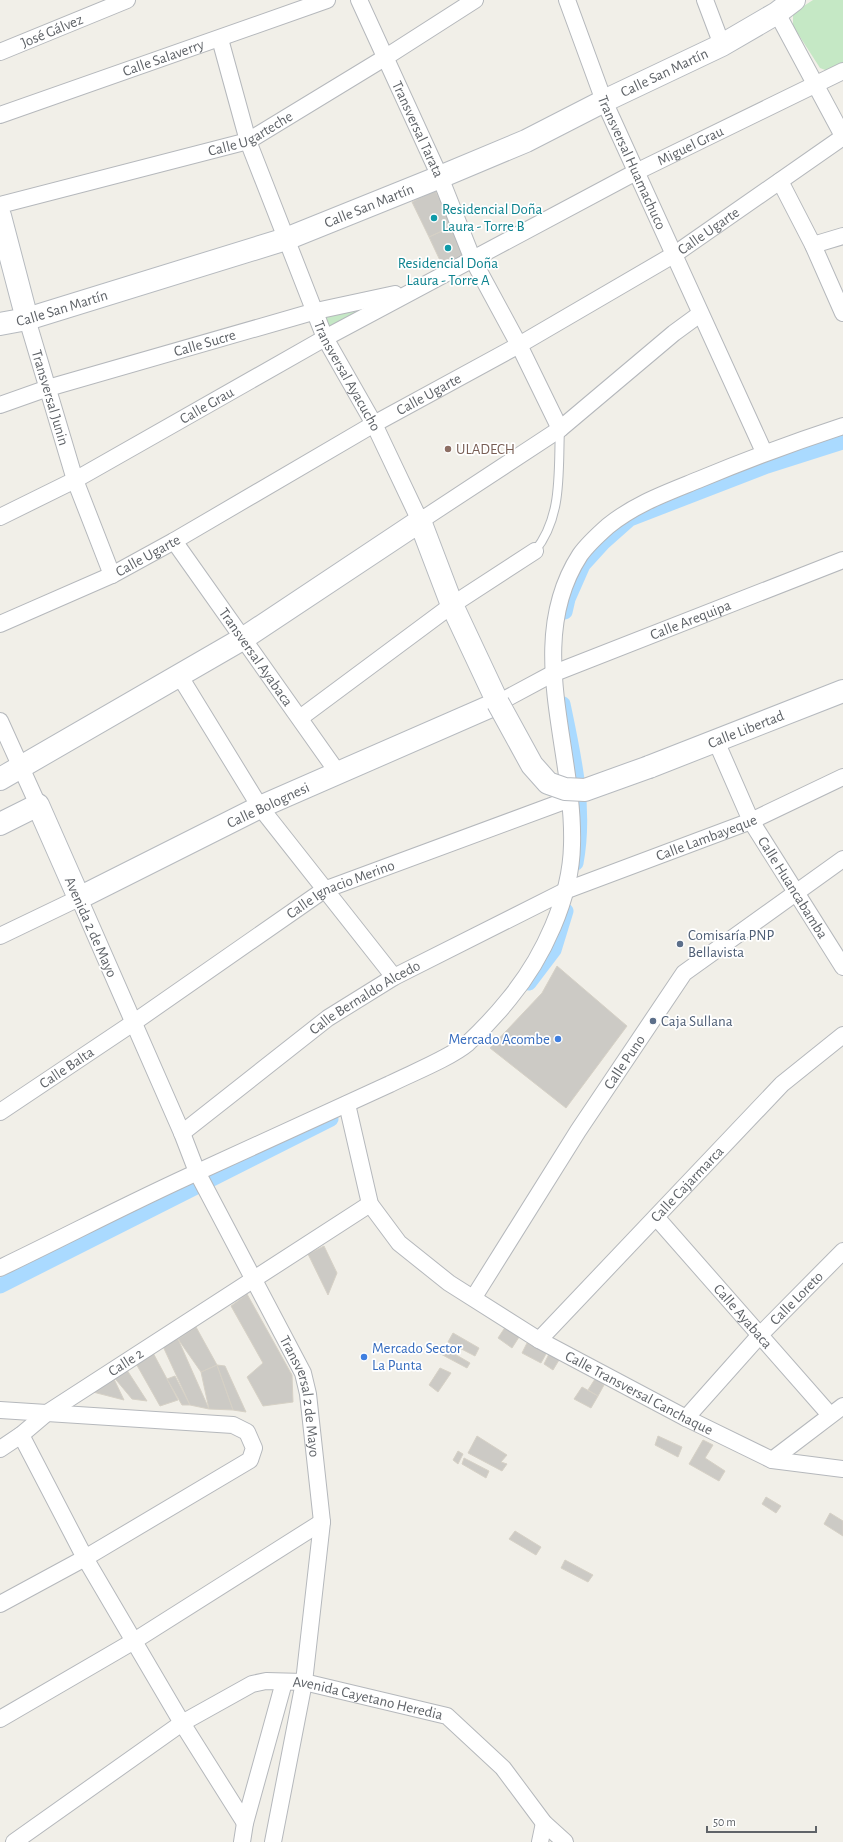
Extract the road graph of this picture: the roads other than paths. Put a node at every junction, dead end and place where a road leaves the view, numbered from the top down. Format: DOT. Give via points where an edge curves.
graph roads {
  1 [pos="127,0"];
  2 [pos="327,0"];
  3 [pos="359,0"];
  4 [pos="475,0"];
  5 [pos="568,0"];
  6 [pos="705,0"];
  7 [pos="794,0"];
  8 [pos="777,13"];
  9 [pos="220,39"];
  10 [pos="722,45"];
  11 [pos="0,52"];
  12 [pos="386,57"];
  13 [pos="843,71"];
  14 [pos="815,83"];
  15 [pos="604,102"];
  16 [pos="0,115"];
  17 [pos="843,137"];
  18 [pos="248,141"];
  19 [pos="636,172"];
  20 [pos="440,177"];
  21 [pos="780,181"];
  22 [pos="0,205"];
  23 [pos="0,216"];
  24 [pos="843,236"];
  25 [pos="286,239"];
  26 [pos="813,245"];
  27 [pos="675,254"];
  28 [pos="473,260"];
  29 [pos="412,291"];
  30 [pos="316,311"];
  31 [pos="843,313"];
  32 [pos="700,314"];
  33 [pos="27,319"];
  34 [pos="0,324"];
  35 [pos="325,338"];
  36 [pos="519,345"];
  37 [pos="48,388"];
  38 [pos="0,405"];
  39 [pos="374,424"];
  40 [pos="843,426"];
  41 [pos="560,429"];
  42 [pos="764,452"];
  43 [pos="74,480"];
  44 [pos="0,517"];
  45 [pos="420,522"];
  46 [pos="174,540"];
  47 [pos="536,552"];
  48 [pos="843,560"];
  49 [pos="112,575"];
  50 [pos="452,605"];
  51 [pos="0,624"];
  52 [pos="244,638"];
  53 [pos="179,676"];
  54 [pos="546,678"];
  55 [pos="843,691"];
  56 [pos="498,703"];
  57 [pos="300,718"];
  58 [pos="0,721"];
  59 [pos="716,741"];
  60 [pos="21,767"];
  61 [pos="338,773"];
  62 [pos="843,777"];
  63 [pos="0,779"];
  64 [pos="570,799"];
  65 [pos="38,805"];
  66 [pos="260,807"];
  67 [pos="751,821"];
  68 [pos="0,824"];
  69 [pos="843,859"];
  70 [pos="324,890"];
  71 [pos="567,890"];
  72 [pos="795,894"];
  73 [pos="79,898"];
  74 [pos="0,936"];
  75 [pos="843,967"];
  76 [pos="394,976"];
  77 [pos="133,1023"];
  78 [pos="843,1035"];
  79 [pos="347,1104"];
  80 [pos="0,1112"];
  81 [pos="182,1133"];
  82 [pos="198,1174"];
  83 [pos="370,1204"];
  84 [pos="656,1217"];
  85 [pos="843,1251"];
  86 [pos="0,1268"];
  87 [pos="254,1278"];
  88 [pos="474,1297"];
  89 [pos="759,1336"];
  90 [pos="538,1340"];
  91 [pos="843,1406"];
  92 [pos="0,1410"];
  93 [pos="47,1413"];
  94 [pos="830,1415"];
  95 [pos="686,1418"];
  96 [pos="21,1435"];
  97 [pos="0,1449"];
  98 [pos="772,1460"];
  99 [pos="843,1468"];
  100 [pos="322,1522"];
  101 [pos="85,1558"];
  102 [pos="0,1604"];
  103 [pos="134,1641"];
  104 [pos="284,1682"];
  105 [pos="304,1682"];
  106 [pos="0,1720"];
  107 [pos="182,1723"];
  108 [pos="245,1823"];
  109 [pos="544,1823"];
  110 [pos="14,1842"];
  111 [pos="242,1842"];
  112 [pos="274,1842"];
  113 [pos="540,1842"];
  114 [pos="565,1842"];
  1 -- 11 [label="street, José Gálvez"];
  2 -- 9 [label="street, Calle Salaverry"];
  3 -- 12 [label="street, Transversal Tarata"];
  4 -- 12 [label="street, Calle Ugarteche"];
  5 -- 15 [label="street, Transversal Huamachuco"];
  6 -- 10 [label="street"];
  7 -- 8 [label="main road, Calle San Martín"];
  8 -- 10 [label="main road, Calle San Martín"];
  8 -- 14 [label="street"];
  9 -- 16 [label="street, Calle Salaverry"];
  9 -- 18 [label="street, Transversal Ayacucho"];
  10 -- 15 [label="main road, Calle San Martín"];
  12 -- 18 [label="street, Calle Ugarteche"];
  12 -- 20 [label="street, Transversal Tarata"];
  13 -- 14 [label="street, Miguel Grau"];
  14 -- 17 [label="street"];
  14 -- 19 [label="street, Miguel Grau"];
  15 -- 19 [label="street, Transversal Huamachuco"];
  15 -- 20 [label="main road, Calle San Martín" via="526,141"];
  17 -- 21 [label="street, Calle Ugarte"];
  18 -- 22 [label="street, Calle Ugarteche"];
  18 -- 25 [label="street, Transversal Ayacucho"];
  19 -- 27 [label="street, Transversal Huamachuco"];
  19 -- 28 [label="street, Miguel Grau"];
  20 -- 25 [label="main road, Calle San Martín"];
  20 -- 28 [label="street, Transversal Tarata"];
  21 -- 26 [label="street"];
  21 -- 27 [label="street, Calle Ugarte"];
  23 -- 33 [label="main road, Transversal Junin"];
  24 -- 26 [label="street"];
  25 -- 30 [label="street, Transversal Ayacucho"];
  25 -- 33 [label="main road, Calle San Martín"];
  26 -- 31 [label="street"];
  27 -- 32 [label="street, Transversal Huamachuco"];
  27 -- 36 [label="street, Calle Ugarte"];
  28 -- 29 [label="street, Miguel Grau"];
  28 -- 36 [label="street, Transversal Tarata"];
  29 -- 30 [label="street, Calle Sucre"];
  29 -- 35 [label="street, Calle Grau"];
  30 -- 35 [label="street, Transversal Ayacucho"];
  30 -- 37 [label="street, Calle Sucre"];
  32 -- 41 [label="street"];
  32 -- 42 [label="street, Transversal Huamachuco"];
  33 -- 34 [label="main road, Calle San Martín"];
  33 -- 37 [label="street, Transversal Junin"];
  35 -- 39 [label="street, Transversal Ayacucho"];
  35 -- 43 [label="street, Calle Grau"];
  36 -- 39 [label="street, Calle Ugarte"];
  36 -- 41 [label="street, Transversal Tarata"];
  37 -- 38 [label="street, Calle Sucre"];
  37 -- 43 [label="street, Transversal Junin"];
  39 -- 45 [label="street, Transversal Ayacucho"];
  39 -- 46 [label="street, Calle Ugarte"];
  40 -- 42 [label="street"];
  41 -- 45 [label="street"];
  41 -- 47 [label="lane" via="557,505 548,533"];
  42 -- 54 [label="street" via="640,504 609,525 581,553 558,604"];
  43 -- 44 [label="street, Calle Grau"];
  43 -- 49 [label="street, Transversal Junin"];
  45 -- 50 [label="main road, Transversal Ayacucho"];
  45 -- 52 [label="main road"];
  46 -- 49 [label="street, Calle Ugarte"];
  46 -- 52 [label="street, Transversal Ayabaca"];
  47 -- 50 [label="street"];
  48 -- 54 [label="street, Calle Arequipa"];
  49 -- 51 [label="street, Calle Ugarte"];
  50 -- 56 [label="main road, Transversal Ayacucho"];
  50 -- 57 [label="street"];
  52 -- 53 [label="main road"];
  52 -- 57 [label="street, Transversal Ayabaca"];
  53 -- 60 [label="main road"];
  53 -- 66 [label="street"];
  54 -- 56 [label="street, Calle Bolognesi"];
  54 -- 64 [label="street" via="566,758"];
  55 -- 59 [label="main road, Calle Libertad"];
  56 -- 59 [label="main road, Calle Libertad, bridge" via="532,765 548,783 564,789 585,790"];
  56 -- 61 [label="main road, Calle Bolognesi"];
  57 -- 61 [label="street, Transversal Ayabaca"];
  58 -- 60 [label="street, Avenida 2 de Mayo"];
  59 -- 67 [label="street, Calle Huancabamba"];
  60 -- 63 [label="main road"];
  60 -- 65 [label="street, Avenida 2 de Mayo"];
  61 -- 66 [label="main road, Calle Bolognesi"];
  62 -- 67 [label="street, Calle Lambayeque"];
  64 -- 70 [label="street, Calle Ignacio Merino"];
  64 -- 71 [label="street" via="572,846"];
  65 -- 68 [label="main road"];
  65 -- 73 [label="main road, Avenida 2 de Mayo"];
  66 -- 70 [label="street"];
  66 -- 73 [label="main road, Calle Bolognesi"];
  67 -- 71 [label="street, Calle Lambayeque"];
  67 -- 72 [label="street, Calle Huancabamba"];
  69 -- 72 [label="street, Calle Puno"];
  70 -- 76 [label="street"];
  70 -- 77 [label="street, Calle Ignacio Merino"];
  71 -- 76 [label="street, Calle Bernaldo Alcedo"];
  71 -- 79 [label="street" via="541,953 510,998 466,1045"];
  72 -- 75 [label="street, Calle Huancabamba"];
  72 -- 88 [label="street, Calle Puno" via="684,973 578,1131"];
  73 -- 74 [label="street, Calle Bolognesi"];
  73 -- 77 [label="street, Avenida 2 de Mayo"];
  76 -- 81 [label="street, Calle Bernaldo Alcedo" via="328,1018"];
  77 -- 80 [label="street, Calle Balta"];
  77 -- 81 [label="street, Avenida 2 de Mayo"];
  78 -- 84 [label="street, Calle Cajarmarca" via="782,1084"];
  79 -- 82 [label="street"];
  79 -- 83 [label="street"];
  81 -- 82 [label="street, Transversal 2 de Mayo"];
  82 -- 86 [label="street"];
  82 -- 87 [label="street, Transversal 2 de Mayo"];
  83 -- 87 [label="street, Calle 2"];
  83 -- 88 [label="street, Calle Transversal Canchaque" via="399,1243 449,1283"];
  84 -- 89 [label="street, Calle Ayabaca"];
  84 -- 90 [label="street, Calle Cajarmarca"];
  85 -- 89 [label="street, Calle Loreto"];
  87 -- 93 [label="street, Calle 2"];
  87 -- 100 [label="street, Transversal 2 de Mayo" via="303,1373 308,1394"];
  88 -- 90 [label="street, Calle Transversal Canchaque"];
  89 -- 94 [label="street, Calle Ayabaca"];
  89 -- 95 [label="street, Calle Loreto"];
  90 -- 95 [label="street, Calle Transversal Canchaque"];
  91 -- 94 [label="street"];
  92 -- 93 [label="street"];
  93 -- 96 [label="street, Calle 2"];
  93 -- 101 [label="street" via="233,1425 247,1432 254,1448 250,1460"];
  94 -- 98 [label="street"];
  95 -- 98 [label="street, Calle Transversal Canchaque"];
  96 -- 97 [label="street, Calle 2"];
  96 -- 101 [label="street"];
  98 -- 99 [label="street, Calle Transversal Canchaque"];
  100 -- 103 [label="street"];
  100 -- 105 [label="street, Transversal 2 de Mayo"];
  101 -- 102 [label="street"];
  101 -- 103 [label="street"];
  103 -- 106 [label="street"];
  103 -- 107 [label="street"];
  104 -- 105 [label="street, Avenida Cayetano Heredia"];
  104 -- 107 [label="street, Avenida Cayetano Heredia" via="266,1681 252,1684"];
  104 -- 108 [label="street"];
  105 -- 109 [label="street, Avenida Cayetano Heredia" via="447,1716 503,1768"];
  105 -- 112 [label="street, Transversal 2 de Mayo"];
  107 -- 108 [label="street"];
  107 -- 110 [label="street, Avenida Cayetano Heredia"];
  108 -- 111 [label="street"];
  109 -- 113 [label="street"];
  109 -- 114 [label="street, Avenida Cayetano Heredia"];
}
